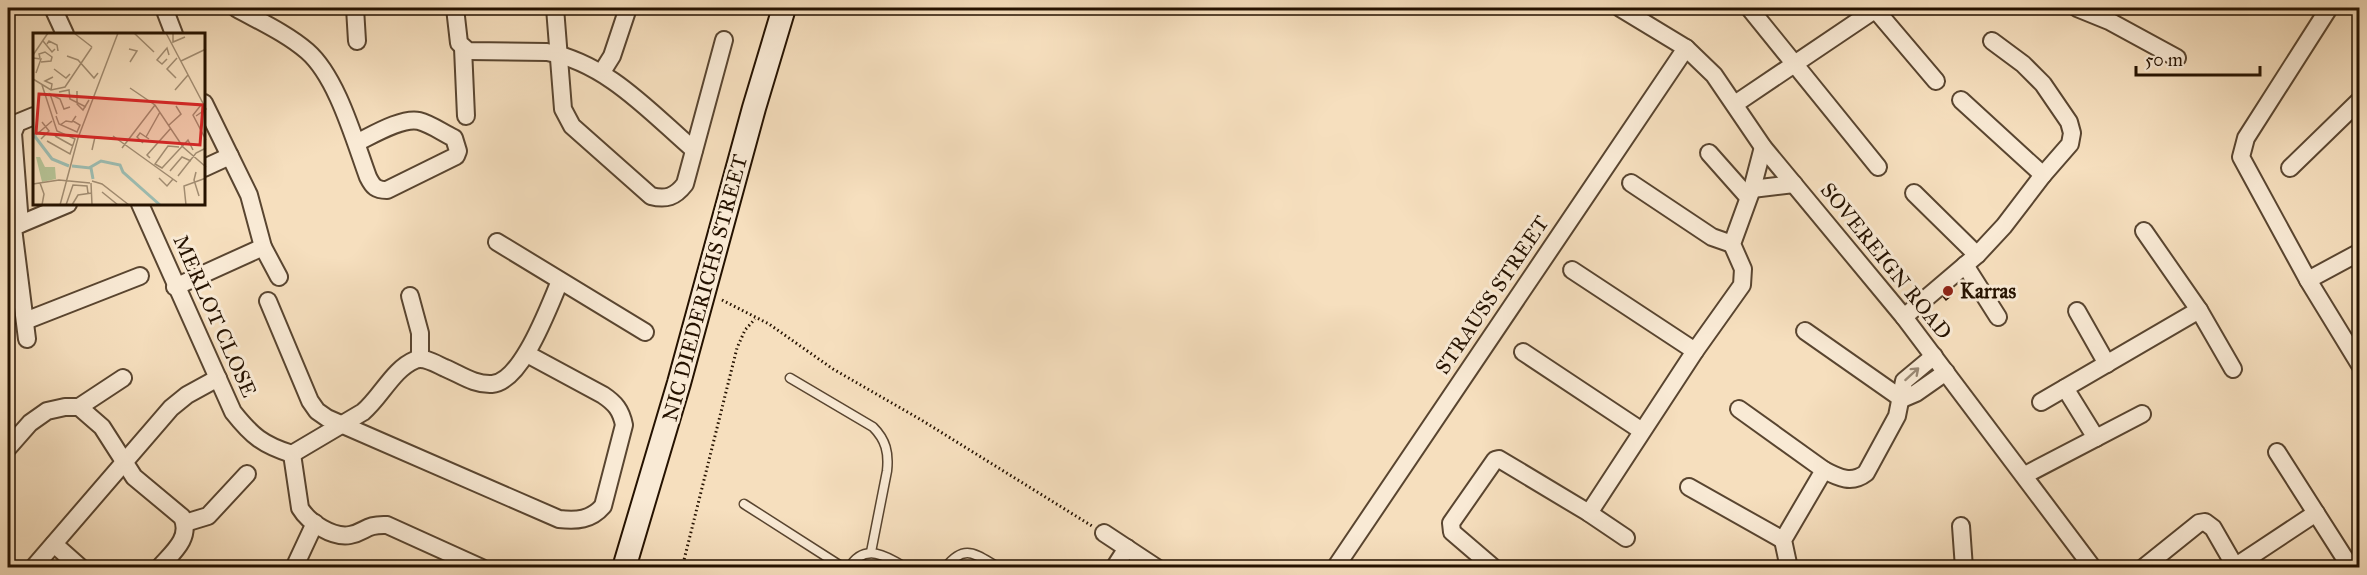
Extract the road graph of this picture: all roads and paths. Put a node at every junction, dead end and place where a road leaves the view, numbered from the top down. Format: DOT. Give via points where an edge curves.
graph roads {
  1 [pos="53,8"];
  2 [pos="164,8"];
  3 [pos="236,8"];
  4 [pos="355,8"];
  5 [pos="455,8"];
  6 [pos="555,8"];
  7 [pos="628,8"];
  8 [pos="784,8"];
  9 [pos="1620,8"];
  10 [pos="1875,8"];
  11 [pos="2077,8"];
  12 [pos="2329,8"];
  13 [pos="1750,9"];
  14 [pos="2112,14"];
  15 [pos="65,33"];
  16 [pos="174,33"];
  17 [pos="724,40"];
  18 [pos="357,41"];
  19 [pos="1992,41"];
  20 [pos="463,48"];
  21 [pos="1686,48"];
  22 [pos="558,54"];
  23 [pos="2177,58"];
  24 [pos="1795,63"];
  25 [pos="602,72"];
  26 [pos="1936,81"];
  27 [pos="1961,100"];
  28 [pos="2360,100"];
  29 [pos="1735,104"];
  30 [pos="206,107"];
  31 [pos="33,116"];
  32 [pos="466,116"];
  33 [pos="356,143"];
  34 [pos="1763,147"];
  35 [pos="694,150"];
  36 [pos="1708,153"];
  37 [pos="230,156"];
  38 [pos="206,167"];
  39 [pos="1878,167"];
  40 [pos="2290,168"];
  41 [pos="2043,175"];
  42 [pos="1631,183"];
  43 [pos="1794,184"];
  44 [pos="1750,193"];
  45 [pos="1914,193"];
  46 [pos="63,206"];
  47 [pos="141,206"];
  48 [pos="13,227"];
  49 [pos="2144,231"];
  50 [pos="497,242"];
  51 [pos="1732,244"];
  52 [pos="263,247"];
  53 [pos="2360,252"];
  54 [pos="1971,260"];
  55 [pos="1572,270"];
  56 [pos="140,276"];
  57 [pos="279,277"];
  58 [pos="2308,280"];
  59 [pos="560,281"];
  60 [pos="175,287"];
  61 [pos="705,290"];
  62 [pos="410,296"];
  63 [pos="268,301"];
  64 [pos="2077,310"];
  65 [pos="2199,310"];
  66 [pos="1904,317"];
  67 [pos="1998,317"];
  68 [pos="755,319"];
  69 [pos="25,321"];
  70 [pos="645,332"];
  71 [pos="1805,332"];
  72 [pos="27,339"];
  73 [pos="1695,351"];
  74 [pos="1523,352"];
  75 [pos="527,354"];
  76 [pos="1934,356"];
  77 [pos="420,359"];
  78 [pos="2107,364"];
  79 [pos="2360,365"];
  80 [pos="2233,369"];
  81 [pos="1946,372"];
  82 [pos="123,378"];
  83 [pos="218,378"];
  84 [pos="790,378"];
  85 [pos="2065,388"];
  86 [pos="1902,399"];
  87 [pos="2041,402"];
  88 [pos="79,407"];
  89 [pos="1739,409"];
  90 [pos="2142,414"];
  91 [pos="340,425"];
  92 [pos="1642,431"];
  93 [pos="2096,438"];
  94 [pos="8,448"];
  95 [pos="2277,452"];
  96 [pos="292,454"];
  97 [pos="123,462"];
  98 [pos="1824,470"];
  99 [pos="247,474"];
  100 [pos="2025,475"];
  101 [pos="1689,487"];
  102 [pos="744,504"];
  103 [pos="1589,513"];
  104 [pos="2316,513"];
  105 [pos="185,523"];
  106 [pos="315,523"];
  107 [pos="1961,526"];
  108 [pos="1104,533"];
  109 [pos="1626,538"];
  110 [pos="1783,540"];
  111 [pos="54,544"];
  112 [pos="1127,548"];
  113 [pos="871,552"];
  114 [pos="33,567"];
  115 [pos="81,567"];
  116 [pos="159,567"];
  117 [pos="294,567"];
  118 [pos="482,567"];
  119 [pos="624,567"];
  120 [pos="682,567"];
  121 [pos="844,567"];
  122 [pos="849,567"];
  123 [pos="906,567"];
  124 [pos="945,567"];
  125 [pos="1000,567"];
  126 [pos="1114,567"];
  127 [pos="1157,567"];
  128 [pos="1335,567"];
  129 [pos="1494,567"];
  130 [pos="1789,567"];
  131 [pos="1964,567"];
  132 [pos="2093,567"];
  133 [pos="2143,567"];
  134 [pos="2236,567"];
  135 [pos="2351,567"];
  1 -- 15 [label="street"];
  2 -- 16 [label="street"];
  3 -- 33 [label="street" via="305,49 324,69"];
  4 -- 18 [label="street"];
  5 -- 20 [label="street" via="457,34"];
  6 -- 22 [label="street"];
  7 -- 25 [label="street" via="612,56"];
  8 -- 61 [label="street, NIC DIEDERICHS STREET"];
  9 -- 21 [label="street, SOVEREIGN ROAD"];
  10 -- 24 [label="street"];
  10 -- 26 [label="street"];
  11 -- 14 [label="street"];
  12 -- 58 [label="street" via="2246,138 2241,157"];
  13 -- 24 [label="street"];
  14 -- 23 [label="street"];
  17 -- 35 [label="street"];
  19 -- 41 [label="street" via="2043,84 2070,122 2070,144"];
  20 -- 22 [label="street" via="475,52"];
  20 -- 32 [label="street"];
  21 -- 29 [label="street, SOVEREIGN ROAD" via="1714,75"];
  21 -- 128 [label="street, STRAUSS STREET"];
  22 -- 25 [label="street"];
  22 -- 35 [label="street" via="563,109 572,126 651,196 671,197 679,192"];
  24 -- 29 [label="street"];
  24 -- 39 [label="street"];
  25 -- 35 [label="street"];
  27 -- 41 [label="street"];
  28 -- 40 [label="street"];
  29 -- 34 [label="street, SOVEREIGN ROAD"];
  30 -- 37 [label="street"];
  31 -- 48 [label="street" via="17,123 13,133"];
  33 -- 33 [label="street" via="368,177 378,190 387,190 456,156 458,151 454,138 414,120"];
  34 -- 43 [label="street, SOVEREIGN ROAD"];
  34 -- 44 [label="street"];
  36 -- 44 [label="street"];
  37 -- 38 [label="street"];
  37 -- 52 [label="street" via="249,195"];
  41 -- 54 [label="street" via="2004,226"];
  42 -- 51 [label="street" via="1712,237"];
  43 -- 44 [label="street"];
  43 -- 66 [label="street, SOVEREIGN ROAD"];
  44 -- 51 [label="street"];
  45 -- 54 [label="street"];
  46 -- 48 [label="street"];
  47 -- 60 [label="street, MERLOT CLOSE"];
  48 -- 69 [label="street"];
  49 -- 65 [label="street"];
  50 -- 59 [label="street"];
  51 -- 73 [label="street" via="1743,269 1742,285"];
  52 -- 57 [label="street"];
  52 -- 60 [label="street"];
  53 -- 58 [label="street"];
  54 -- 66 [label="street"];
  54 -- 67 [label="street"];
  55 -- 73 [label="street"];
  56 -- 69 [label="street"];
  58 -- 79 [label="street"];
  59 -- 70 [label="street"];
  59 -- 75 [label="street"];
  60 -- 83 [label="street, MERLOT CLOSE"];
  61 -- 68 [label="path"];
  61 -- 119 [label="street, NIC DIEDERICHS STREET"];
  62 -- 77 [label="street" via="420,333"];
  63 -- 91 [label="street" via="310,401 317,411"];
  64 -- 78 [label="street"];
  65 -- 78 [label="street"];
  65 -- 80 [label="street"];
  66 -- 76 [label="street, SOVEREIGN ROAD"];
  68 -- 108 [label="path" via="769,324 833,369"];
  68 -- 120 [label="path" via="736,348"];
  69 -- 72 [label="street"];
  71 -- 86 [label="street"];
  73 -- 92 [label="street"];
  74 -- 92 [label="street"];
  75 -- 77 [label="street" via="504,381 495,384 472,381"];
  75 -- 91 [label="street" via="603,395 615,403 622,415 624,425 603,506 585,519 559,519"];
  76 -- 81 [label="street, SOVEREIGN ROAD"];
  86 -- 76 [label="street, one-way" via="1906,379"];
  77 -- 91 [label="street" via="398,373 374,403"];
  78 -- 85 [label="street"];
  81 -- 86 [label="street"];
  81 -- 100 [label="street, SOVEREIGN ROAD"];
  82 -- 88 [label="street"];
  83 -- 96 [label="street, MERLOT CLOSE" via="233,412 256,438"];
  83 -- 97 [label="street" via="186,395"];
  84 -- 113 [label="lane" via="873,427 887,446 889,459"];
  85 -- 87 [label="street"];
  85 -- 93 [label="street"];
  86 -- 98 [label="street" via="1898,416 1866,474 1848,480"];
  88 -- 94 [label="street" via="47,411"];
  88 -- 97 [label="street" via="102,426"];
  89 -- 98 [label="street"];
  90 -- 93 [label="street"];
  91 -- 96 [label="street"];
  92 -- 103 [label="street"];
  93 -- 100 [label="street"];
  95 -- 104 [label="street"];
  96 -- 106 [label="street" via="300,508"];
  97 -- 105 [label="street"];
  97 -- 111 [label="street"];
  98 -- 110 [label="street"];
  99 -- 105 [label="street" via="208,516"];
  100 -- 132 [label="street, SOVEREIGN ROAD"];
  101 -- 110 [label="street"];
  102 -- 121 [label="lane"];
  103 -- 109 [label="street"];
  103 -- 129 [label="street" via="1502,460 1495,460 1451,523 1452,532"];
  104 -- 134 [label="street"];
  104 -- 135 [label="street"];
  105 -- 116 [label="street" via="184,536"];
  106 -- 117 [label="street"];
  106 -- 118 [label="street" via="338,535 349,535 375,524 387,525"];
  107 -- 131 [label="street"];
  108 -- 112 [label="street"];
  110 -- 130 [label="street"];
  111 -- 114 [label="street"];
  111 -- 115 [label="street"];
  112 -- 126 [label="street"];
  112 -- 127 [label="street"];
  113 -- 122 [label="lane" via="858,556"];
  113 -- 123 [label="lane"];
  124 -- 125 [label="lane" via="953,557 966,552"];
  133 -- 134 [label="street" via="2205,522 2213,528"];
}
